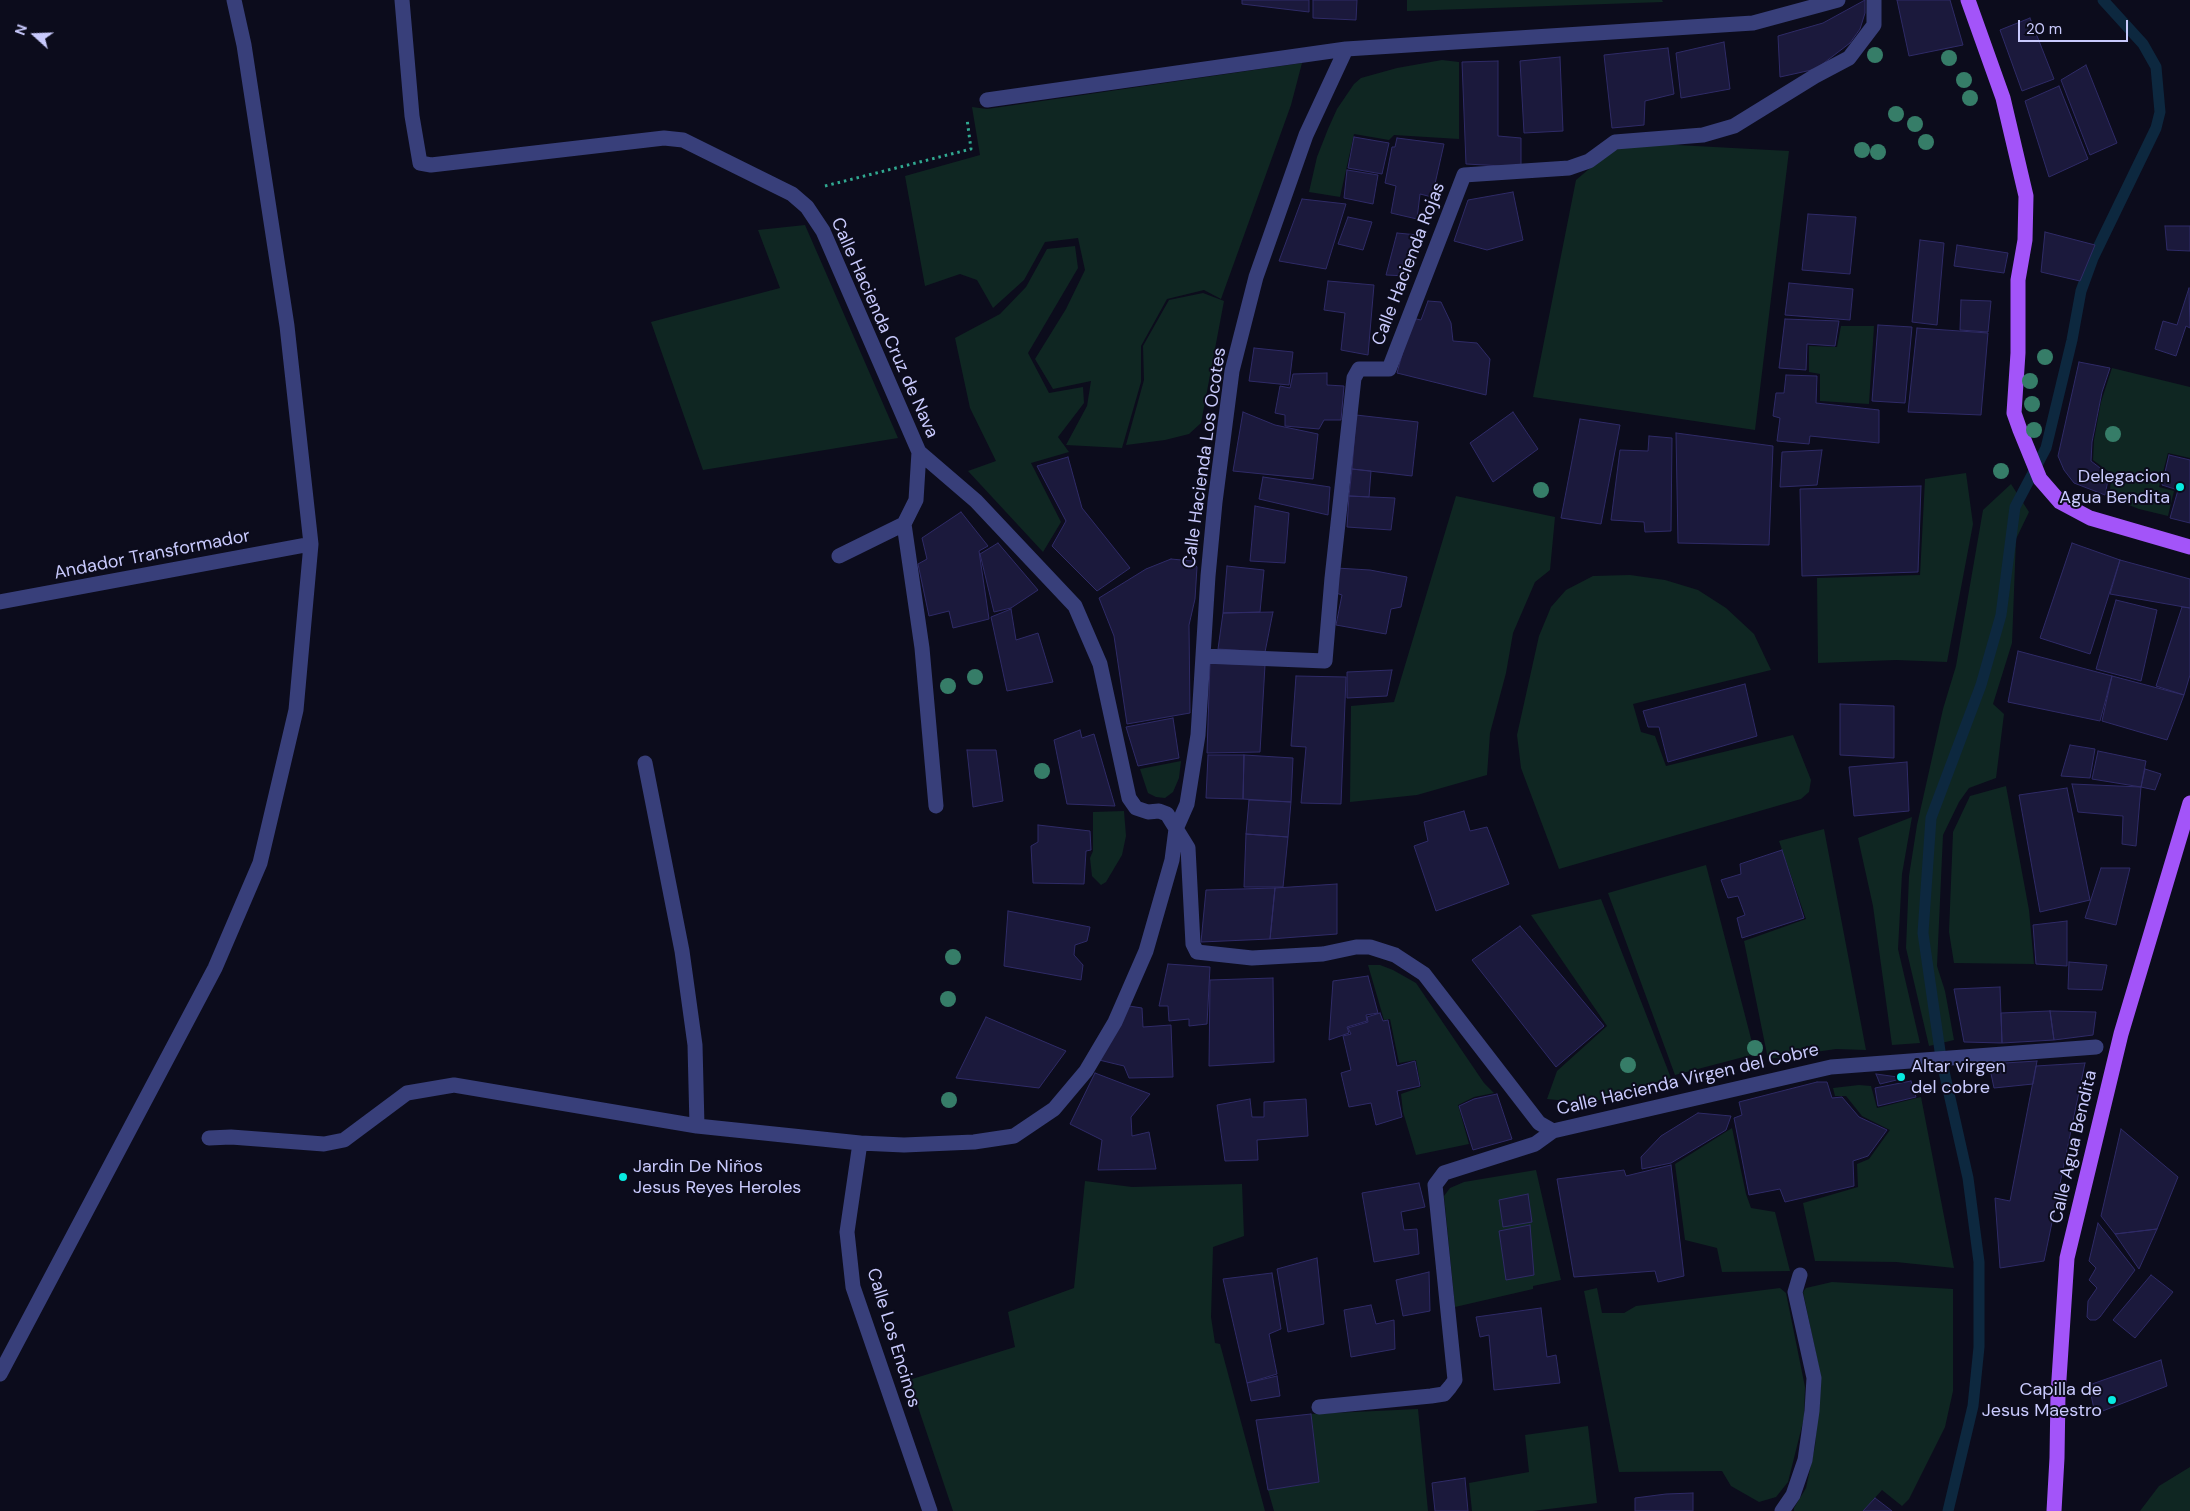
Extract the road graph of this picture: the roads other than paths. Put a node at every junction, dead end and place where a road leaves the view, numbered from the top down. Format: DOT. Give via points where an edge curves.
graph roads {
  1 [pos="234,0"];
  2 [pos="402,0"];
  3 [pos="1838,0"];
  4 [pos="1874,0"];
  5 [pos="1968,0"];
  6 [pos="1346,49"];
  7 [pos="987,100"];
  8 [pos="919,452"];
  9 [pos="904,524"];
  10 [pos="311,544"];
  11 [pos="2190,547"];
  12 [pos="839,556"];
  13 [pos="0,602"];
  14 [pos="1203,656"];
  15 [pos="645,763"];
  16 [pos="2190,803"];
  17 [pos="936,806"];
  18 [pos="1176,829"];
  19 [pos="2096,1047"];
  20 [pos="698,1126"];
  21 [pos="1553,1131"];
  22 [pos="209,1138"];
  23 [pos="860,1143"];
  24 [pos="1800,1275"];
  25 [pos="0,1374"];
  26 [pos="1319,1407"];
  27 [pos="930,1511"];
  28 [pos="1782,1511"];
  29 [pos="2054,1511"];
  1 -- 10 [label="street" via="244,45 287,326"];
  2 -- 8 [label="street, Calle Hacienda Cruz de Nava" via="412,116 420,163 431,165 664,138 683,140 792,194 807,207 823,230"];
  3 -- 6 [label="street" via="1753,23"];
  4 -- 14 [label="street, Calle Hacienda Rojas" via="1874,25 1849,58 1734,126 1703,136 1615,142 1589,161 1569,168 1464,175 1389,369 1358,369 1354,378 1325,661"];
  5 -- 11 [label="main road" via="2003,98 2026,196 2025,240 2018,280 2014,413 2040,479 2060,502 2090,518"];
  6 -- 7 [label="street"];
  6 -- 14 [label="street, Calle Hacienda Los Ocotes" via="1306,135 1256,278 1232,371 1215,502"];
  8 -- 9 [label="street" via="916,500"];
  8 -- 18 [label="street, Calle Hacienda Cruz de Nava" via="976,501 1075,606 1100,664 1129,798 1136,808 1167,814"];
  9 -- 12 [label="street"];
  9 -- 17 [label="street" via="922,648"];
  10 -- 13 [label="street, Andador Transformador"];
  10 -- 25 [label="street" via="296,710 260,863 214,968"];
  14 -- 18 [label="street, Calle Hacienda Los Ocotes" via="1198,735 1186,804"];
  15 -- 20 [label="street" via="682,951 695,1045"];
  16 -- 29 [label="main road, Calle Agua Bendita" via="2121,1034 2067,1258"];
  18 -- 21 [label="street, Calle Hacienda Virgen del Cobre" via="1188,848 1193,944 1197,952 1252,958 1370,948 1395,955 1424,974 1539,1123"];
  18 -- 23 [label="street, Calle Hacienda Los Ocotes" via="1172,860 1146,951 1115,1022 1086,1071 1054,1109 1014,1136 974,1142"];
  19 -- 21 [label="street, Calle Hacienda Virgen del Cobre" via="1832,1067"];
  20 -- 22 [label="street, Calle Hacienda Los Ocotes" via="454,1085 407,1093 344,1140 324,1144"];
  20 -- 23 [label="street, Calle Hacienda Los Ocotes"];
  21 -- 26 [label="street" via="1535,1144 1444,1173 1435,1185 1455,1380 1450,1387 1444,1394 1431,1396"];
  23 -- 27 [label="street, Calle Los Encinos" via="847,1232 853,1287"];
  24 -- 28 [label="street" via="1795,1292 1814,1378 1812,1411 1805,1460 1793,1495"];
}
